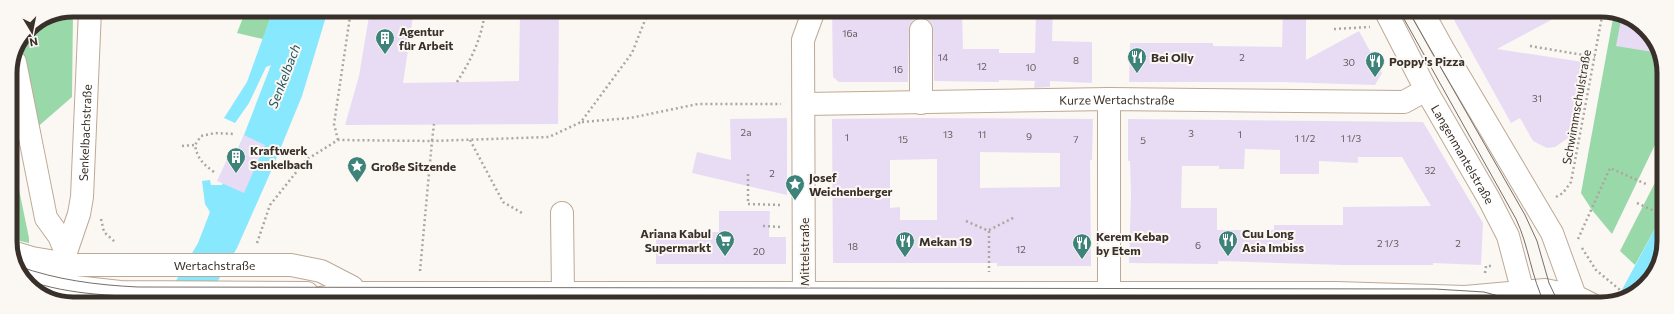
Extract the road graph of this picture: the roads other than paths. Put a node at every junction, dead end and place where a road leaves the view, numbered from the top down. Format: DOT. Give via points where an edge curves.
graph roads {
  1 [pos="90,17"];
  2 [pos="811,17"];
  3 [pos="1388,17"];
  4 [pos="1426,17"];
  5 [pos="921,30"];
  6 [pos="17,77"];
  7 [pos="1426,90"];
  8 [pos="1109,99"];
  9 [pos="921,103"];
  10 [pos="805,104"];
  11 [pos="562,213"];
  12 [pos="65,231"];
  13 [pos="19,254"];
  14 [pos="66,258"];
  15 [pos="32,279"];
  16 [pos="563,293"];
  17 [pos="1109,294"];
  18 [pos="1572,294"];
  19 [pos="57,295"];
  20 [pos="66,297"];
  21 [pos="86,297"];
  22 [pos="329,297"];
  23 [pos="352,297"];
  24 [pos="363,297"];
  25 [pos="723,297"];
  26 [pos="803,297"];
  27 [pos="865,297"];
  28 [pos="1234,297"];
  29 [pos="1518,297"];
  30 [pos="1527,297"];
  1 -- 12 [label="street, Senkelbachstraße" via="79,214"];
  2 -- 10 [label="street, Mittelstraße" via="803,40"];
  3 -- 7 [label="street, Langenmantelstraße"];
  4 -- 18 [label="street" via="1552,234"];
  5 -- 9 [label="street"];
  6 -- 12 [label="street" via="46,218"];
  7 -- 8 [label="street, Kurze Wertachstraße" via="1404,102"];
  7 -- 29 [label="street, Langenmantelstraße" via="1508,236"];
  8 -- 9 [label="street, Kurze Wertachstraße"];
  8 -- 17 [label="street"];
  9 -- 10 [label="street, Kurze Wertachstraße"];
  10 -- 26 [label="street, Mittelstraße"];
  11 -- 16 [label="street"];
  12 -- 14 [label="street"];
  13 -- 14 [label="street, Wertachstraße" via="32,258"];
  14 -- 20 [label="street"];
  14 -- 23 [label="street, Wertachstraße" via="184,264 290,265 321,271 352,287"];
  15 -- 19 [label="street"];
  16 -- 24 [label="street" via="418,292"];
  16 -- 25 [label="street"];
  17 -- 27 [label="street" via="988,293"];
  17 -- 28 [label="street"];
  18 -- 30 [label="street" via="1545,290"];
  21 -- 22 [label="street" via="120,292 212,292"];
}
